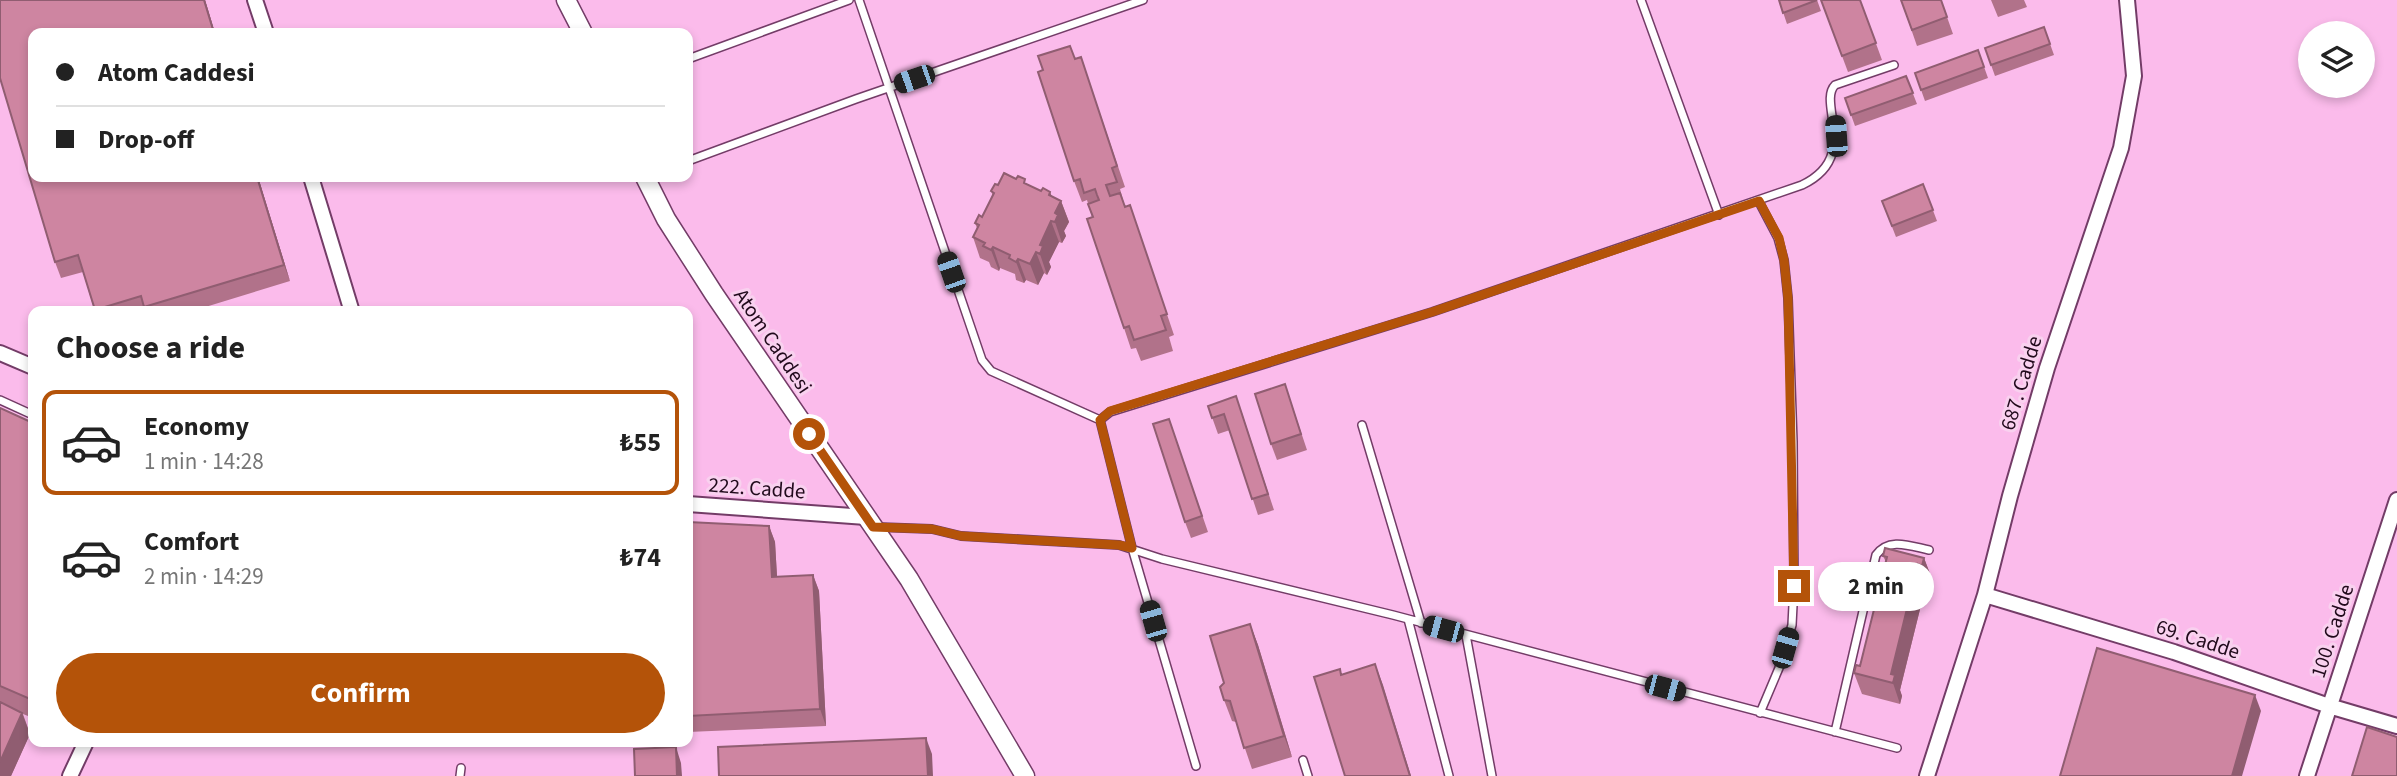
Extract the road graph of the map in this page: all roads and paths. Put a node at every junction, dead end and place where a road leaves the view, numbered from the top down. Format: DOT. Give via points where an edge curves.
graph roads {
  1 [pos="255,0"];
  2 [pos="566,0"];
  3 [pos="849,0"];
  4 [pos="859,0"];
  5 [pos="1143,0"];
  6 [pos="1641,0"];
  7 [pos="2127,0"];
  8 [pos="264,28"];
  9 [pos="580,28"];
  10 [pos="693,56"];
  11 [pos="1894,65"];
  12 [pos="888,88"];
  13 [pos="693,159"];
  14 [pos="313,182"];
  15 [pos="648,182"];
  16 [pos="1758,200"];
  17 [pos="1719,215"];
  18 [pos="350,306"];
  19 [pos="0,354"];
  20 [pos="28,365"];
  21 [pos="0,400"];
  22 [pos="28,413"];
  23 [pos="1100,420"];
  24 [pos="1362,425"];
  25 [pos="2397,500"];
  26 [pos="693,504"];
  27 [pos="869,522"];
  28 [pos="1132,548"];
  29 [pos="1929,550"];
  30 [pos="1985,595"];
  31 [pos="1408,620"];
  32 [pos="1421,623"];
  33 [pos="1466,635"];
  34 [pos="2329,706"];
  35 [pos="1760,713"];
  36 [pos="2397,726"];
  37 [pos="1835,732"];
  38 [pos="84,747"];
  39 [pos="1897,748"];
  40 [pos="1303,760"];
  41 [pos="1196,766"];
  42 [pos="70,776"];
  43 [pos="1025,776"];
  44 [pos="1308,776"];
  45 [pos="1449,776"];
  46 [pos="1492,776"];
  47 [pos="1927,776"];
  48 [pos="2307,776"];
  1 -- 8 [label="street"];
  2 -- 9 [label="street"];
  3 -- 10 [label="lane"];
  4 -- 12 [label="lane"];
  5 -- 12 [label="lane"];
  6 -- 17 [label="lane"];
  7 -- 30 [label="street, 687. Cadde" via="2134,76 2121,148 2047,368"];
  11 -- 16 [label="lane" via="1835,85 1828,97 1836,136 1819,175"];
  12 -- 13 [label="lane"];
  12 -- 23 [label="lane" via="986,366"];
  14 -- 18 [label="street"];
  15 -- 27 [label="street, Atom Caddesi" via="714,294"];
  16 -- 17 [label="lane"];
  16 -- 35 [label="lane" via="1779,238 1788,298 1794,586 1792,625"];
  17 -- 23 [label="lane" via="1432,312 1110,411"];
  19 -- 20 [label="street"];
  21 -- 22 [label="lane"];
  23 -- 28 [label="lane"];
  24 -- 32 [label="lane"];
  25 -- 34 [label="street, 100. Cadde"];
  26 -- 27 [label="street, 222. Cadde"];
  27 -- 28 [label="lane" via="961,536"];
  27 -- 43 [label="street, Atom Caddesi" via="909,579"];
  28 -- 31 [label="lane"];
  28 -- 41 [label="lane"];
  29 -- 37 [label="lane" via="1889,544 1876,555"];
  30 -- 34 [label="street, 69. Cadde" via="2174,652"];
  30 -- 47 [label="street, 687. Cadde"];
  31 -- 32 [label="lane"];
  31 -- 45 [label="lane"];
  32 -- 33 [label="lane"];
  33 -- 35 [label="lane"];
  33 -- 46 [label="lane"];
  34 -- 36 [label="street, 69. Cadde"];
  34 -- 48 [label="street, 100. Cadde"];
  35 -- 37 [label="lane"];
  37 -- 39 [label="lane"];
  38 -- 42 [label="street"];
  40 -- 44 [label="lane"];
}
